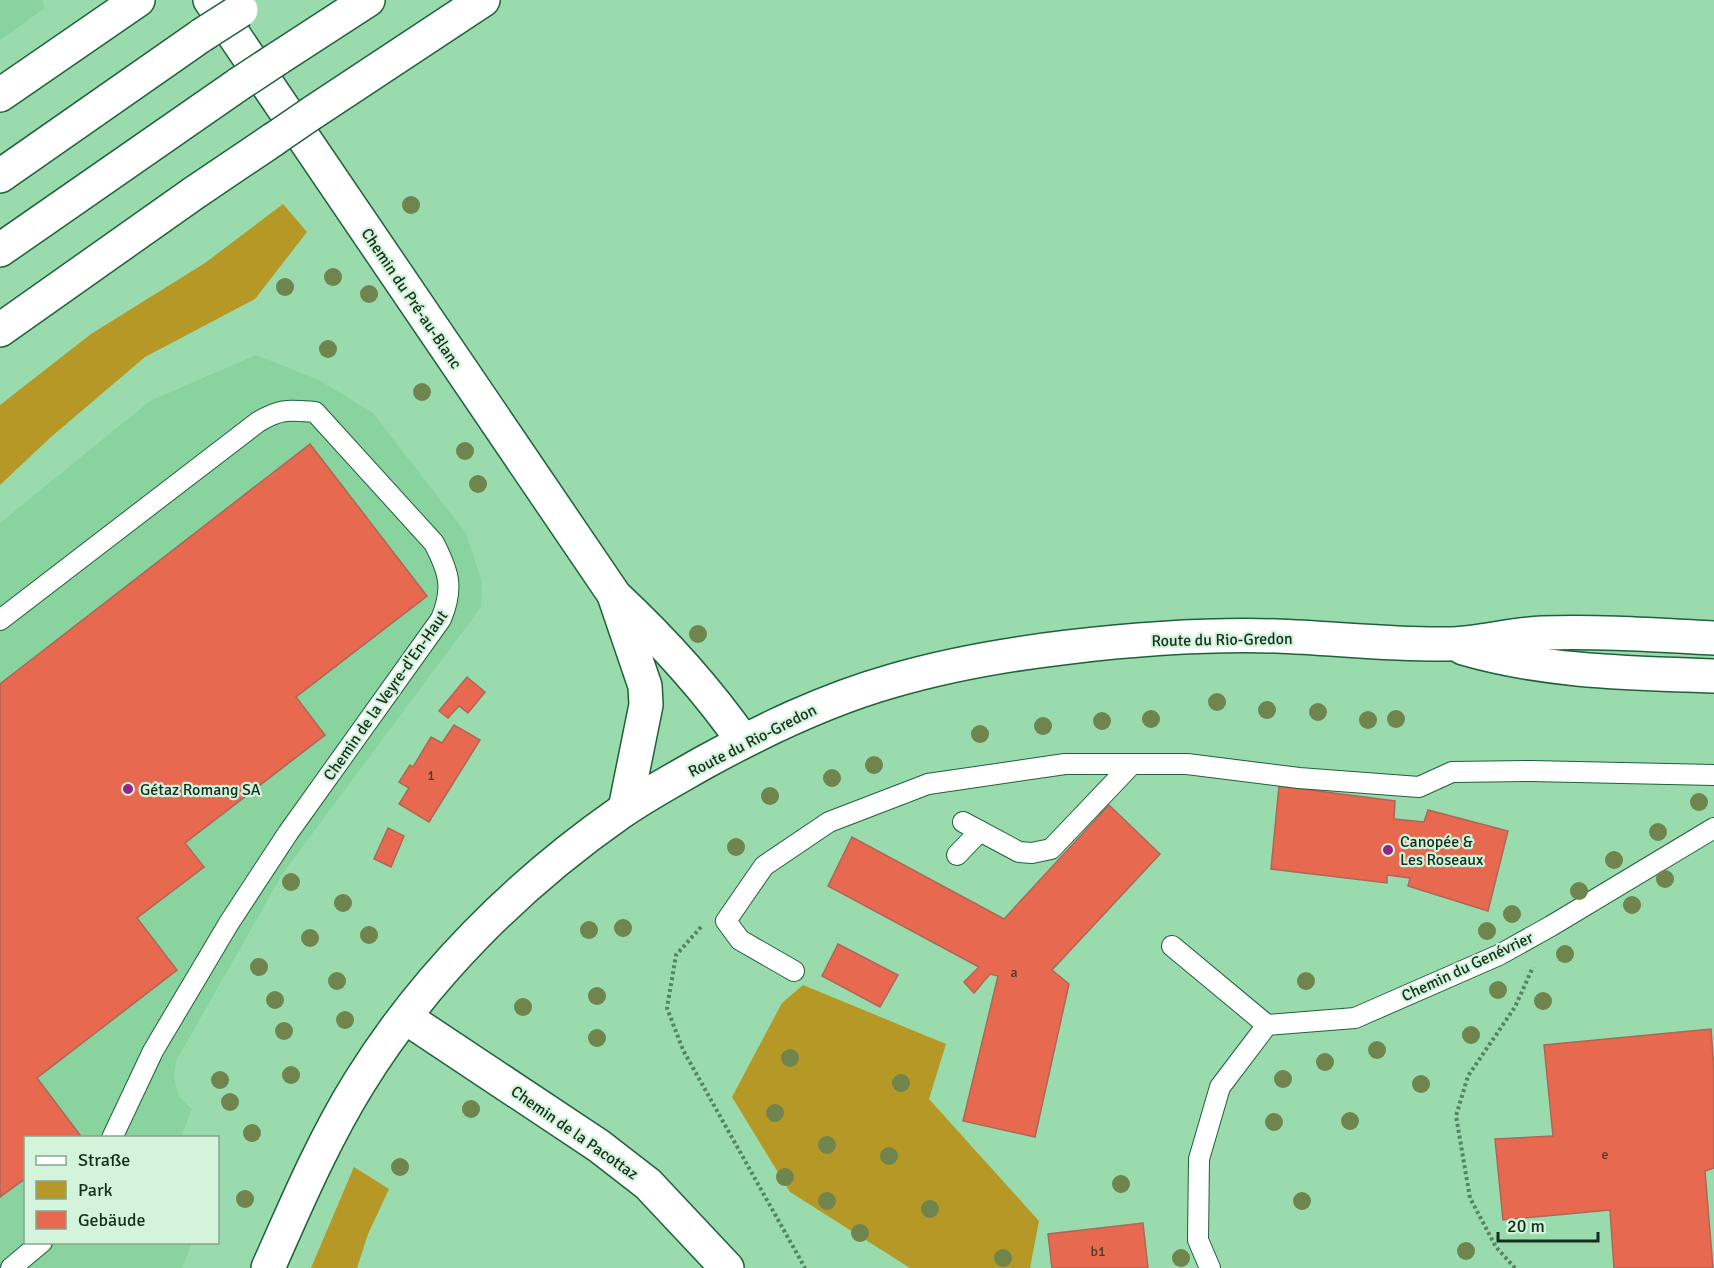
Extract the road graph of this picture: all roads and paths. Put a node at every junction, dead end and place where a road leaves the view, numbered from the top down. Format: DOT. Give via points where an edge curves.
graph roads {
  1 [pos="138,0"];
  2 [pos="210,0"];
  3 [pos="368,0"];
  4 [pos="483,0"];
  5 [pos="248,5"];
  6 [pos="0,95"];
  7 [pos="0,176"];
  8 [pos="0,250"];
  9 [pos="0,330"];
  10 [pos="615,596"];
  11 [pos="0,620"];
  12 [pos="1714,638"];
  13 [pos="1452,645"];
  14 [pos="1714,676"];
  15 [pos="743,741"];
  16 [pos="1132,764"];
  17 [pos="1714,775"];
  18 [pos="625,809"];
  19 [pos="1714,828"];
  20 [pos="957,855"];
  21 [pos="726,921"];
  22 [pos="1551,926"];
  23 [pos="1172,946"];
  24 [pos="794,971"];
  25 [pos="405,1017"];
  26 [pos="1267,1025"];
  27 [pos="112,1136"];
  28 [pos="305,1185"];
  29 [pos="40,1244"];
  30 [pos="11,1268"];
  31 [pos="268,1268"];
  32 [pos="282,1268"];
  33 [pos="727,1268"];
  34 [pos="806,1268"];
  35 [pos="1210,1268"];
  36 [pos="1515,1268"];
  1 -- 6 [label="main road"];
  2 -- 10 [label="main road, Chemin du Pré-au-Blanc"];
  3 -- 8 [label="main road, bridge" via="239,84"];
  4 -- 9 [label="main road, bridge" via="194,193"];
  5 -- 7 [label="main road, bridge"];
  10 -- 15 [label="main road, Chemin du Pré-au-Blanc" via="650,628 710,696"];
  10 -- 18 [label="main road, Chemin du Pré-au-Blanc" via="645,686 646,705"];
  11 -- 27 [label="lane, Chemin de la Veyre-d'En-Haut" via="258,422 275,412 295,410 315,412 434,543 450,584 441,619 288,833 229,923 153,1051"];
  12 -- 13 [label="main road, Route du Rio-Gredon" via="1539,633"];
  13 -- 14 [label="main road, Route du Rio-Gredon" via="1495,657 1581,670"];
  13 -- 15 [label="main road, Route du Rio-Gredon" via="1220,636 1073,646 999,656 889,681 783,721"];
  15 -- 18 [label="main road, Route du Rio-Gredon"];
  16 -- 17 [label="lane" via="1187,764 1419,787 1452,772 1619,770"];
  16 -- 20 [label="lane" via="1051,849 1019,852 971,827"];
  16 -- 21 [label="lane" via="1065,764 928,784 829,822 764,866"];
  18 -- 25 [label="main road, Route du Rio-Gredon" via="501,910"];
  19 -- 22 [label="lane, Chemin du Genévrier"];
  21 -- 24 [label="lane" via="740,940"];
  21 -- 34 [label="path" via="706,922 676,955 667,1008 688,1059"];
  22 -- 26 [label="lane, Chemin du Genévrier" via="1499,955 1355,1018"];
  22 -- 36 [label="path" via="1515,1007 1468,1076 1456,1116 1470,1198 1496,1247"];
  23 -- 26 [label="lane"];
  25 -- 28 [label="main road, Route du Rio-Gredon" via="359,1082"];
  25 -- 33 [label="main road, Chemin de la Pacottaz" via="599,1146 648,1184"];
  26 -- 35 [label="lane" via="1220,1087 1199,1159 1198,1240"];
  28 -- 31 [label="main road, Route du Rio-Gredon"];
  28 -- 32 [label="main road, Route du Rio-Gredon"];
  29 -- 30 [label="lane"];
}
